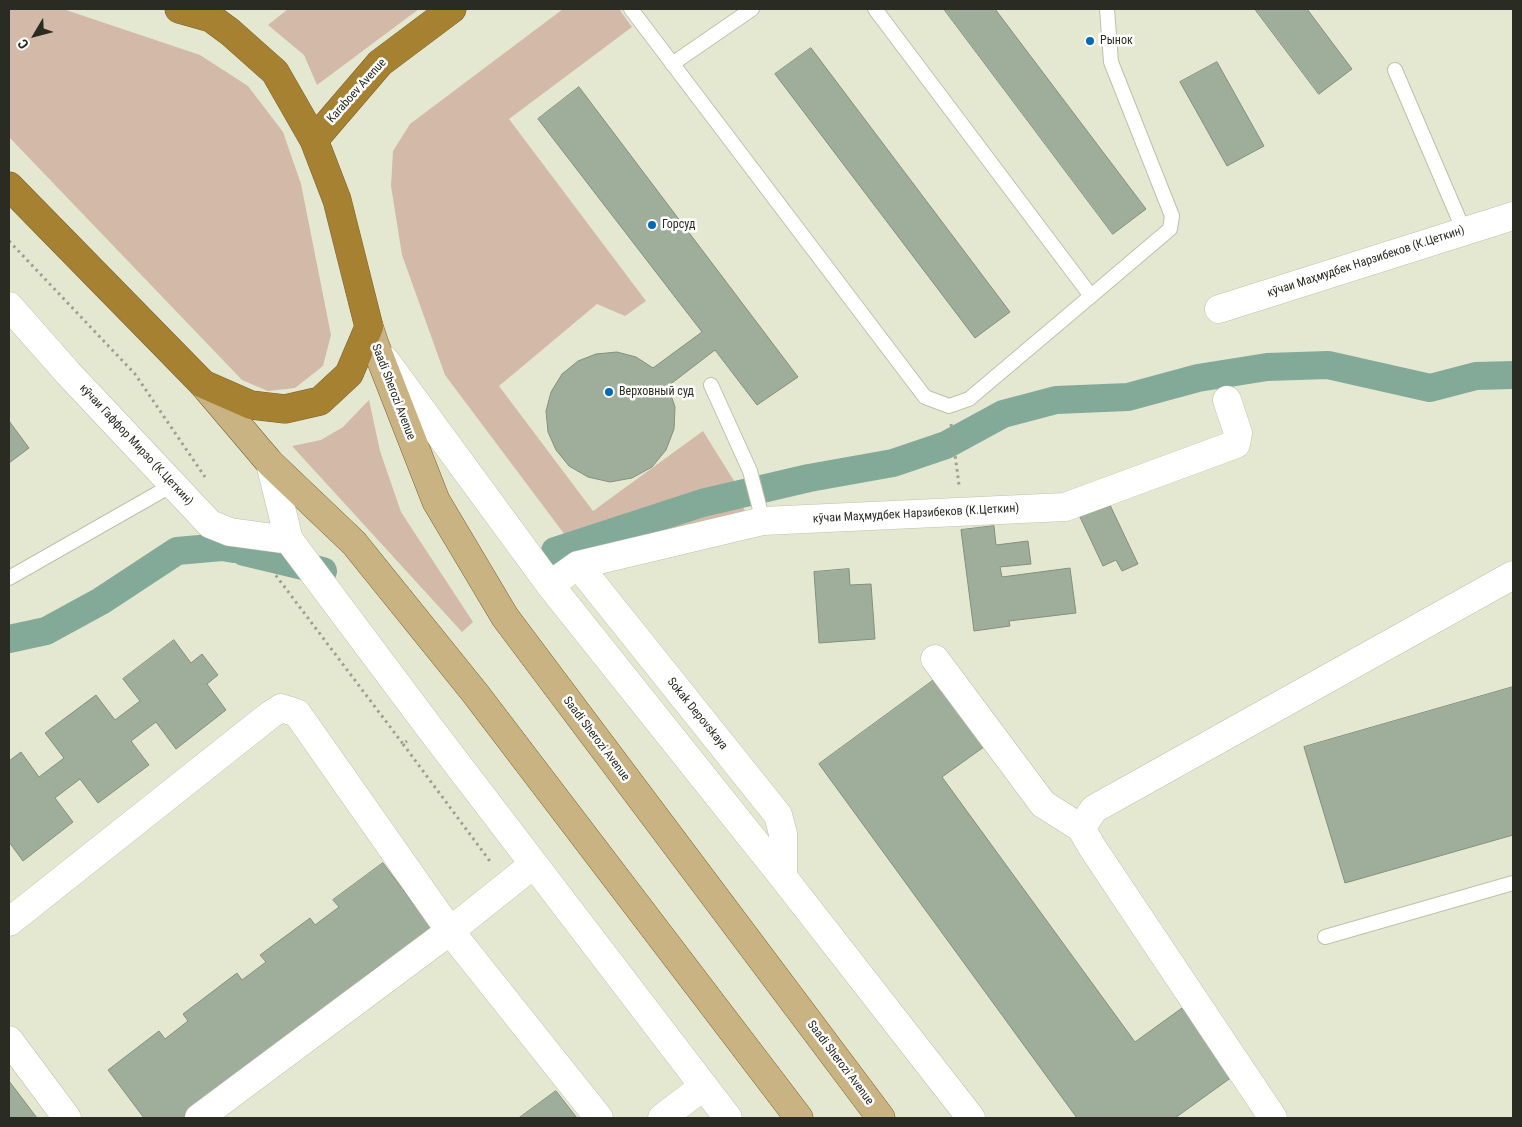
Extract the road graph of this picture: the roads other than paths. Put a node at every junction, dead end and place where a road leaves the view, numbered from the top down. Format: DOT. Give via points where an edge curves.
graph roads {
  1 [pos="179,9"];
  2 [pos="452,9"];
  3 [pos="631,9"];
  4 [pos="752,9"];
  5 [pos="875,9"];
  6 [pos="1107,9"];
  7 [pos="217,13"];
  8 [pos="672,64"];
  9 [pos="1395,70"];
  10 [pos="314,140"];
  11 [pos="9,186"];
  12 [pos="1513,216"];
  13 [pos="1464,231"];
  14 [pos="1091,296"];
  15 [pos="9,306"];
  16 [pos="1219,309"];
  17 [pos="372,336"];
  18 [pos="202,384"];
  19 [pos="711,385"];
  20 [pos="1227,400"];
  21 [pos="270,463"];
  22 [pos="174,484"];
  23 [pos="761,511"];
  24 [pos="288,540"];
  25 [pos="578,565"];
  26 [pos="1513,575"];
  27 [pos="9,578"];
  28 [pos="550,586"];
  29 [pos="935,659"];
  30 [pos="1081,828"];
  31 [pos="534,864"];
  32 [pos="783,877"];
  33 [pos="1513,883"];
  34 [pos="9,922"];
  35 [pos="450,931"];
  36 [pos="1325,936"];
  37 [pos="9,1040"];
  38 [pos="704,1086"];
  39 [pos="67,1118"];
  40 [pos="199,1118"];
  41 [pos="598,1118"];
  42 [pos="662,1118"];
  43 [pos="728,1118"];
  44 [pos="799,1118"];
  45 [pos="881,1118"];
  46 [pos="971,1118"];
  47 [pos="1273,1118"];
  1 -- 7 [label="highway, Saadi Sherozi Avenue"];
  2 -- 10 [label="highway, Karaboev Avenue" via="380,62"];
  3 -- 8 [label="lane"];
  4 -- 8 [label="lane"];
  5 -- 14 [label="lane"];
  6 -- 14 [label="lane" via="1112,62 1172,216 1170,229"];
  7 -- 10 [label="highway, Saadi Sherozi Avenue" via="230,32 275,72"];
  8 -- 14 [label="lane" via="925,397 949,406 969,398"];
  9 -- 13 [label="lane"];
  10 -- 17 [label="highway, Saadi Sherozi Avenue" via="337,200"];
  11 -- 18 [label="highway, Saadi Sherozi Avenue"];
  12 -- 13 [label="street, кӯчаи Маҳмудбек Нарзибеков (К.Цеткин)"];
  13 -- 16 [label="street, кӯчаи Маҳмудбек Нарзибеков (К.Цеткин)"];
  15 -- 22 [label="street, кӯчаи Гаффор Мирзо (К.Цеткин)"];
  17 -- 18 [label="highway, Saadi Sherozi Avenue" via="349,374 320,401 285,409 251,405"];
  17 -- 28 [label="street"];
  17 -- 45 [label="main road, Saadi Sherozi Avenue" via="436,501 505,616"];
  18 -- 21 [label="main road, Saadi Sherozi Avenue"];
  19 -- 23 [label="lane" via="750,471"];
  20 -- 23 [label="street, кӯчаи Маҳмудбек Нарзибеков (К.Цеткин)" via="1238,433 1236,444 1065,507"];
  21 -- 24 [label="street"];
  21 -- 44 [label="main road, Saadi Sherozi Avenue" via="360,550 475,693"];
  22 -- 24 [label="street, кӯчаи Гаффор Мирзо (К.Цеткин)" via="210,524 230,532"];
  22 -- 27 [label="lane"];
  23 -- 25 [label="street, кӯчаи Маҳмудбек Нарзибеков (К.Цеткин)"];
  24 -- 31 [label="street"];
  25 -- 28 [label="street, кӯчаи Маҳмудбек Нарзибеков (К.Цеткин)"];
  25 -- 32 [label="street, Sokak Depovskaya" via="778,815 783,834"];
  26 -- 30 [label="street" via="1094,809"];
  28 -- 32 [label="street"];
  29 -- 30 [label="street" via="1043,804"];
  30 -- 47 [label="street"];
  31 -- 35 [label="street"];
  31 -- 38 [label="street"];
  32 -- 46 [label="street"];
  33 -- 36 [label="lane"];
  34 -- 35 [label="street" via="281,708 297,713"];
  35 -- 40 [label="street"];
  35 -- 41 [label="street"];
  37 -- 39 [label="street"];
  38 -- 42 [label="street"];
  38 -- 43 [label="street"];
}
